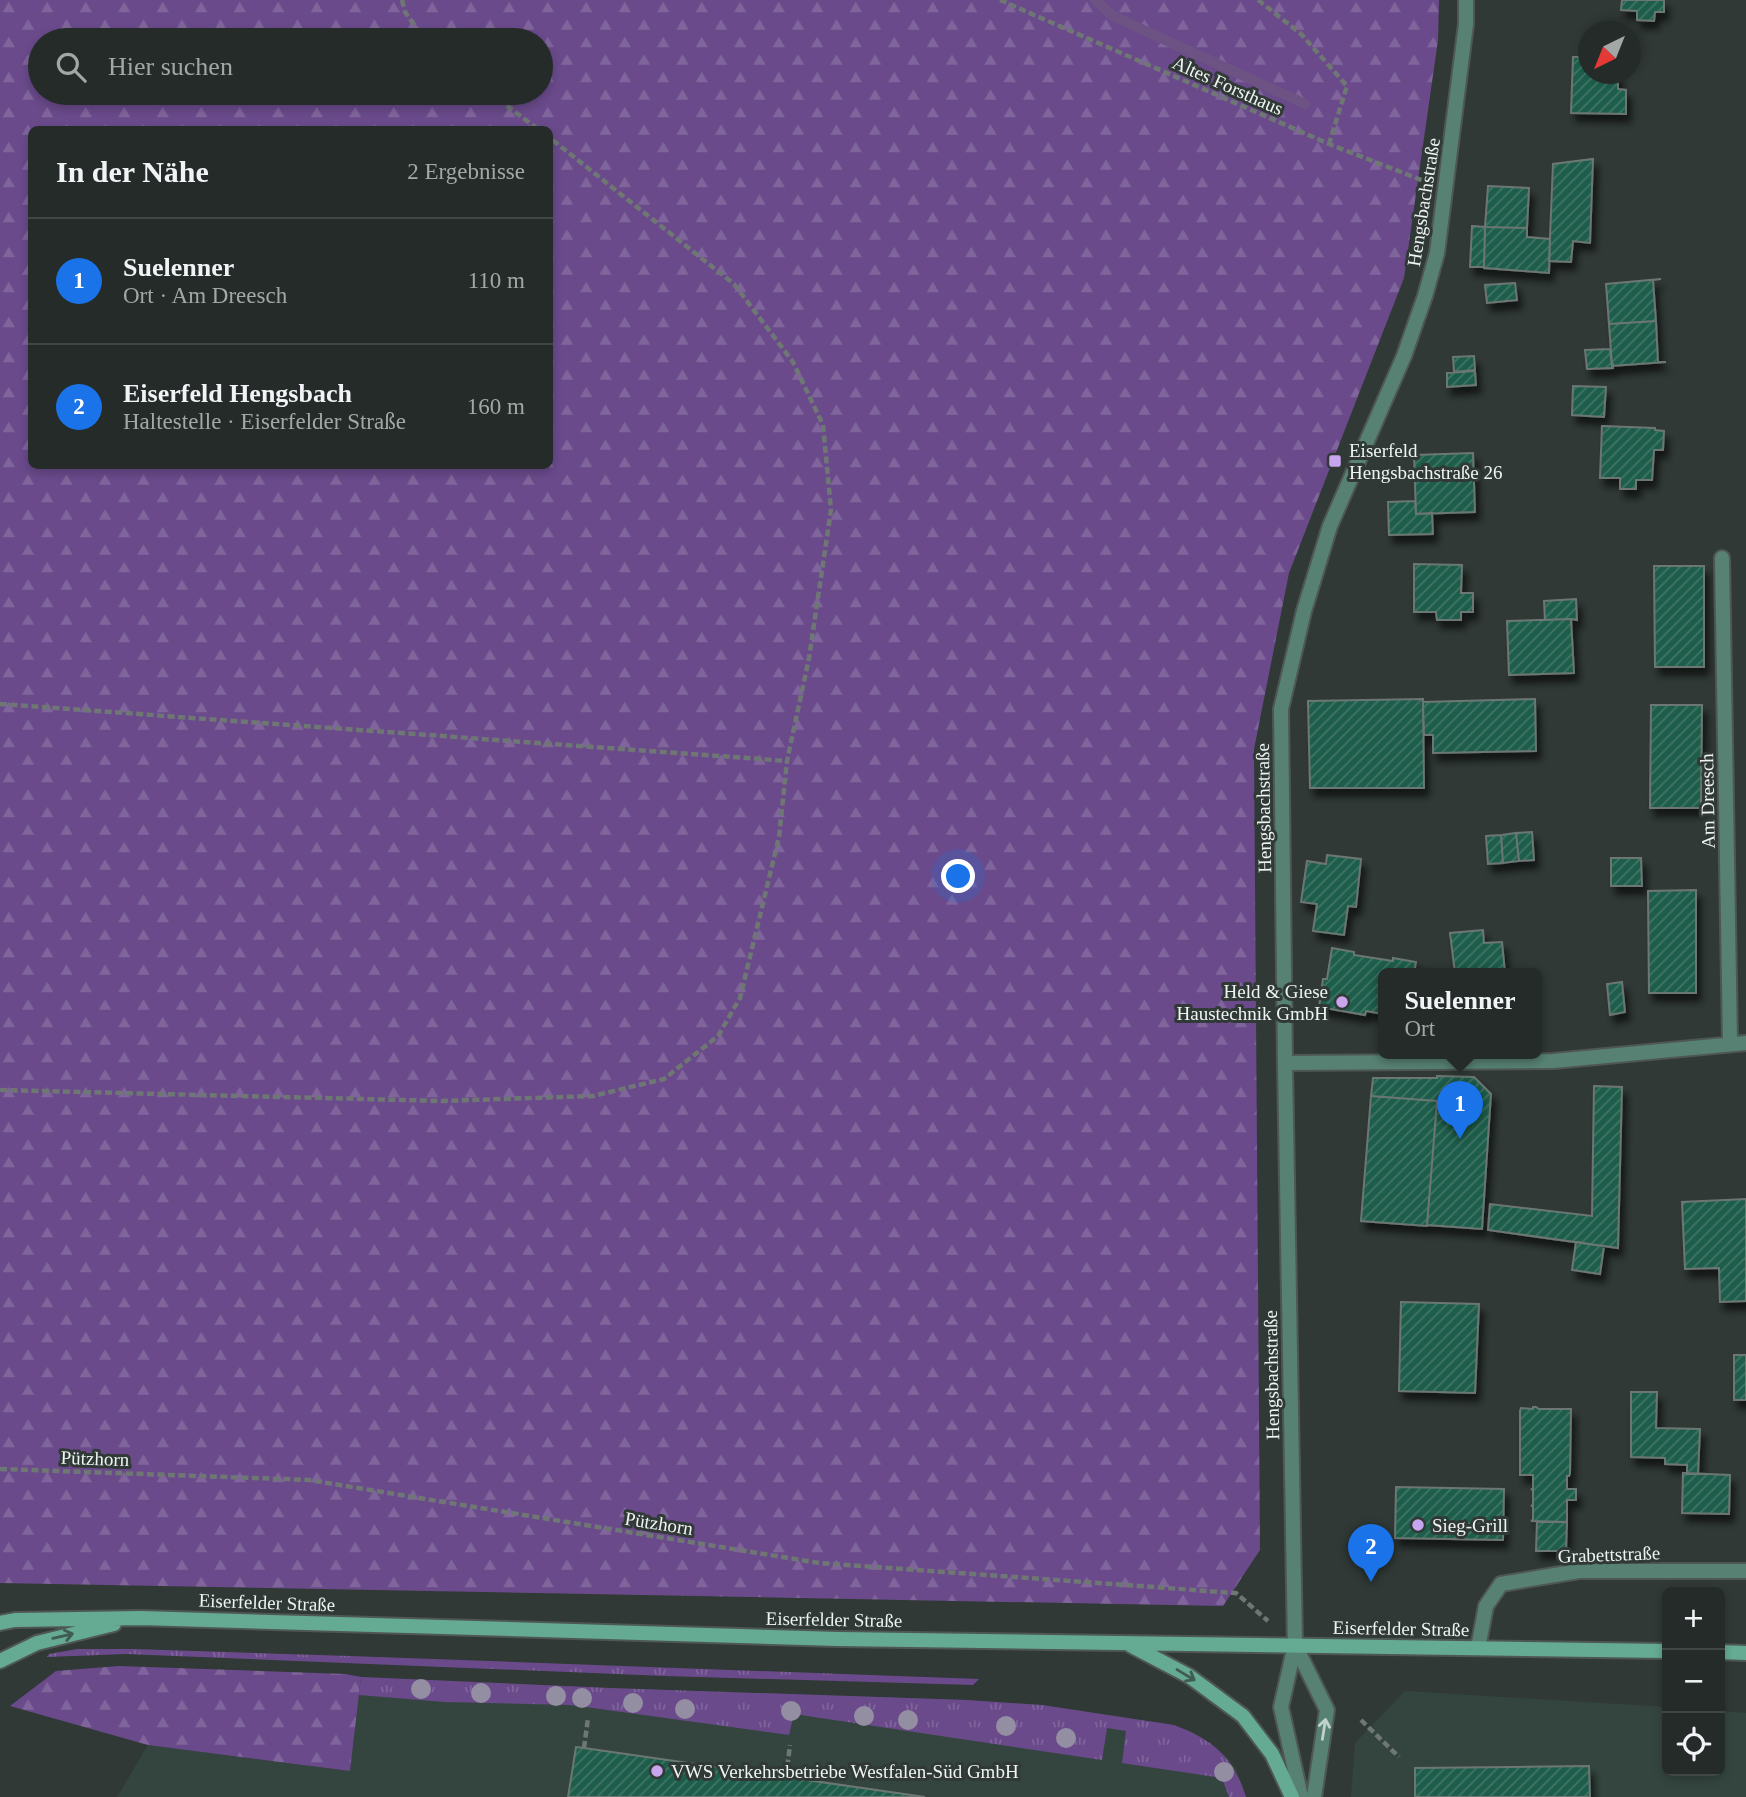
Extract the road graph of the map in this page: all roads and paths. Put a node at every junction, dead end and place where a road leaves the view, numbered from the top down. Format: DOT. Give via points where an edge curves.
graph roads {
  1 [pos="402,0"];
  2 [pos="1000,0"];
  3 [pos="1258,0"];
  4 [pos="1466,0"];
  5 [pos="416,28"];
  6 [pos="507,105"];
  7 [pos="534,126"];
  8 [pos="553,140"];
  9 [pos="1329,144"];
  10 [pos="1446,190"];
  11 [pos="1722,558"];
  12 [pos="0,704"];
  13 [pos="787,761"];
  14 [pos="1746,1042"];
  15 [pos="1730,1043"];
  16 [pos="1285,1063"];
  17 [pos="0,1090"];
  18 [pos="0,1468"];
  19 [pos="1746,1571"];
  20 [pos="141,1618"];
  21 [pos="0,1623"];
  22 [pos="1126,1642"];
  23 [pos="1295,1645"];
  24 [pos="1478,1648"];
  25 [pos="1662,1651"];
  26 [pos="1725,1652"];
  27 [pos="1746,1653"];
  28 [pos="0,1661"];
  29 [pos="588,1718"];
  30 [pos="1361,1720"];
  31 [pos="790,1745"];
  32 [pos="584,1748"];
  33 [pos="1399,1757"];
  34 [pos="786,1777"];
  35 [pos="1292,1797"];
  36 [pos="1301,1797"];
  37 [pos="1314,1797"];
  1 -- 5 [label="path" via="404,12"];
  2 -- 9 [label="path, Altes Forsthaus"];
  3 -- 9 [label="path" via="1301,34 1347,86"];
  4 -- 10 [label="street, Hengsbachstraße"];
  6 -- 7 [label="path"];
  8 -- 13 [label="path" via="734,284 793,362 823,425 831,510 809,658"];
  9 -- 10 [label="path, Altes Forsthaus"];
  10 -- 16 [label="street, Hengsbachstraße" via="1425,296 1330,526 1281,709"];
  11 -- 15 [label="street, Am Dreesch"];
  12 -- 13 [label="path"];
  13 -- 17 [label="path" via="779,837 740,998 718,1036 664,1079 593,1096 442,1101"];
  14 -- 15 [label="street"];
  15 -- 16 [label="street" via="1553,1061"];
  16 -- 23 [label="street, Hengsbachstraße"];
  18 -- 23 [label="path, Pützhorn" via="309,1480 819,1563 1236,1594"];
  19 -- 24 [label="street, Grabettstraße" via="1580,1571 1501,1584 1486,1605"];
  20 -- 21 [label="main road, Eiserfelder Straße"];
  20 -- 22 [label="main road, Eiserfelder Straße" via="838,1639"];
  28 -- 20 [label="main road, one-way" via="37,1643"];
  22 -- 23 [label="main road, Eiserfelder Straße"];
  22 -- 35 [label="main road, one-way" via="1189,1676 1243,1716 1272,1754"];
  23 -- 24 [label="main road, Eiserfelder Straße"];
  23 -- 36 [label="street" via="1281,1706"];
  37 -- 23 [label="street, one-way" via="1327,1710"];
  24 -- 25 [label="main road, Eiserfelder Straße"];
  26 -- 27 [label="main road"];
  29 -- 32 [label="path"];
  30 -- 33 [label="path"];
  31 -- 34 [label="path"];
}
